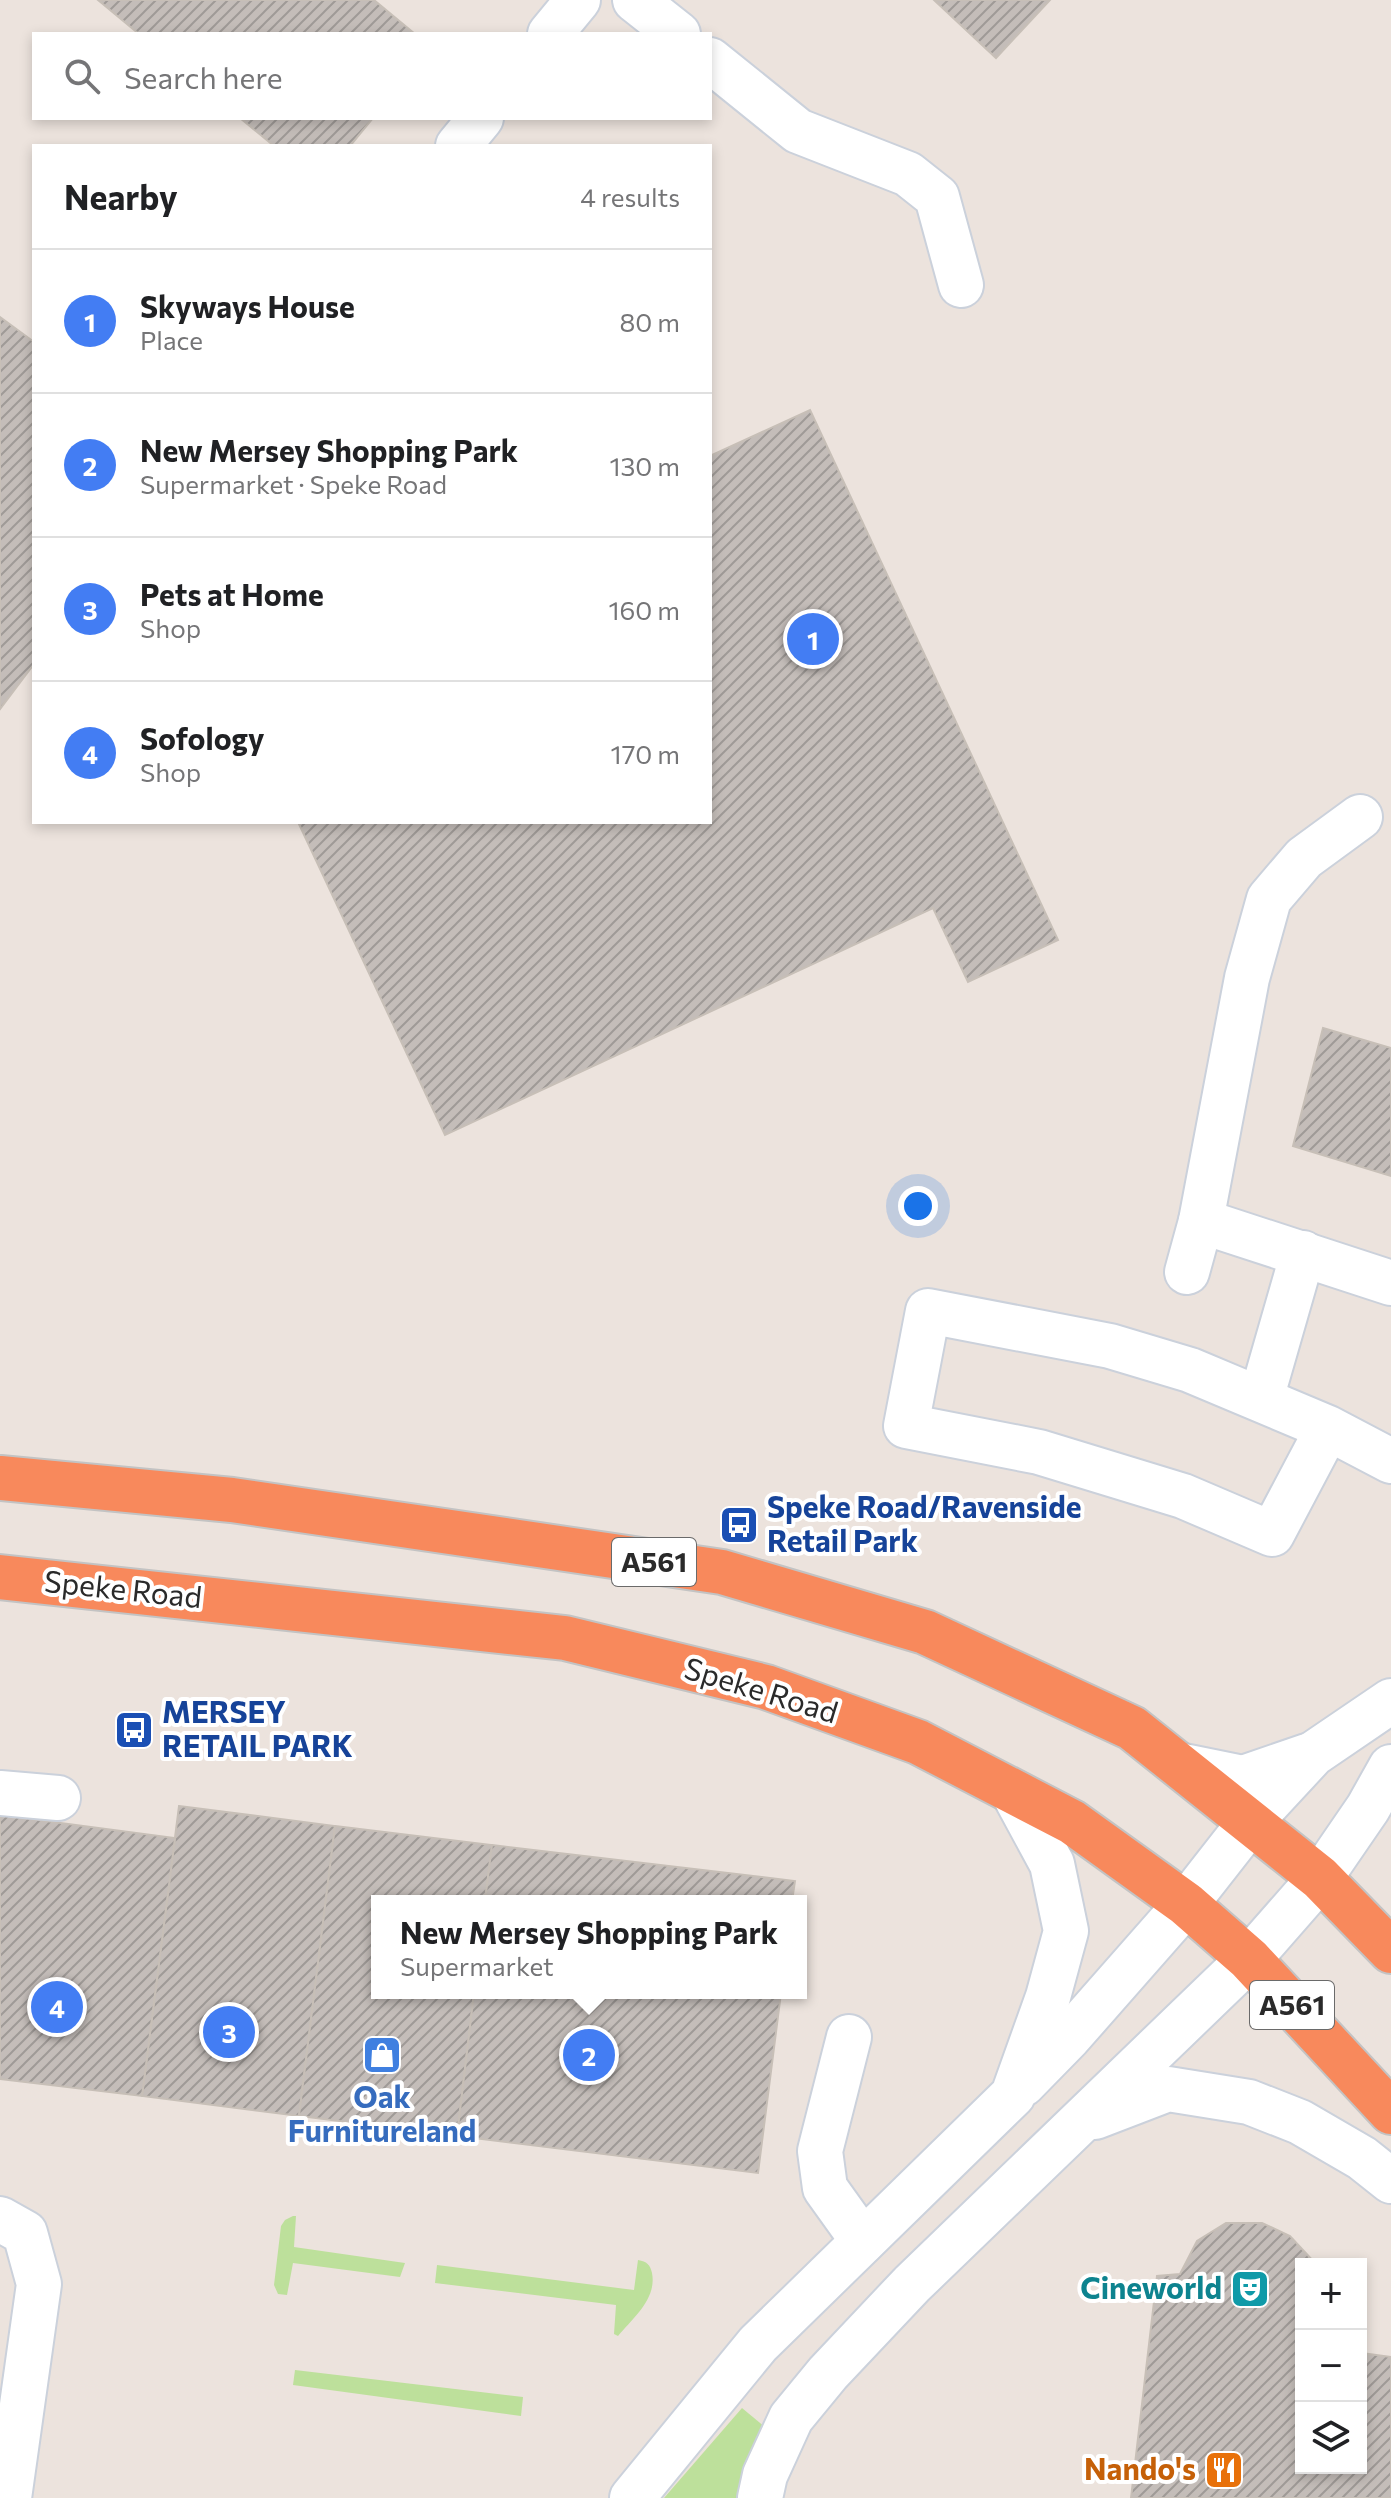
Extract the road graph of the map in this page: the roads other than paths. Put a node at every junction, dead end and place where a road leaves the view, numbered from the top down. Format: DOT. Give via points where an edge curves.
graph roads {
  1 [pos="578,0"];
  2 [pos="635,0"];
  3 [pos="552,32"];
  4 [pos="675,32"];
  5 [pos="712,62"];
  6 [pos="479,120"];
  7 [pos="460,144"];
  8 [pos="961,285"];
  9 [pos="1360,817"];
  10 [pos="1201,1221"];
  11 [pos="1303,1253"];
  12 [pos="1187,1272"];
  13 [pos="1391,1283"];
  14 [pos="1261,1399"];
  15 [pos="1328,1428"];
  16 [pos="1391,1461"];
  17 [pos="0,1478"];
  18 [pos="0,1577"];
  19 [pos="1391,1701"];
  20 [pos="1313,1754"];
  21 [pos="1179,1765"];
  22 [pos="1391,1767"];
  23 [pos="1013,1792"];
  24 [pos="0,1793"];
  25 [pos="58,1798"];
  26 [pos="1251,1821"];
  27 [pos="1320,1878"];
  28 [pos="1186,1904"];
  29 [pos="1391,1951"];
  30 [pos="1249,1959"];
  31 [pos="849,2037"];
  32 [pos="1013,2095"];
  33 [pos="1391,2112"];
  34 [pos="1078,2124"];
  35 [pos="1391,2181"];
  36 [pos="0,2219"];
  37 [pos="863,2241"];
  38 [pos="9,2498"];
  39 [pos="632,2498"];
  40 [pos="760,2498"];
  1 -- 3 [label="street"];
  2 -- 4 [label="street"];
  5 -- 8 [label="street" via="798,131 908,174 937,197"];
  6 -- 7 [label="street"];
  9 -- 10 [label="street" via="1304,858 1269,899 1247,978"];
  10 -- 11 [label="street"];
  10 -- 12 [label="street"];
  11 -- 13 [label="street"];
  11 -- 14 [label="street"];
  14 -- 15 [label="street"];
  14 -- 15 [label="street" via="1110,1346 928,1311 906,1426 1039,1452 1183,1496 1272,1534"];
  15 -- 16 [label="street"];
  17 -- 21 [label="highway, A561" via="232,1500 722,1572 925,1632 1132,1728"];
  18 -- 23 [label="highway, Speke Road / A561" via="565,1638 766,1687 918,1742"];
  19 -- 20 [label="street"];
  20 -- 21 [label="street" via="1243,1778"];
  20 -- 26 [label="street"];
  21 -- 26 [label="highway, A561"];
  22 -- 27 [label="street"];
  23 -- 28 [label="highway, Speke Road / A561" via="1072,1822"];
  23 -- 32 [label="street" via="1052,1864 1066,1931"];
  24 -- 25 [label="street"];
  26 -- 27 [label="highway, A561"];
  26 -- 28 [label="street"];
  27 -- 29 [label="highway, A561"];
  27 -- 30 [label="street"];
  28 -- 30 [label="highway, Speke Road / A561"];
  28 -- 32 [label="street"];
  30 -- 33 [label="highway, Speke Road / A561"];
  30 -- 34 [label="street"];
  31 -- 37 [label="street" via="820,2151 825,2188"];
  32 -- 37 [label="street"];
  34 -- 35 [label="street" via="1168,2089 1249,2102 1300,2122"];
  34 -- 40 [label="street" via="828,2373 791,2418"];
  36 -- 38 [label="street" via="25,2233 39,2284"];
  37 -- 39 [label="street" via="758,2344"];
}
